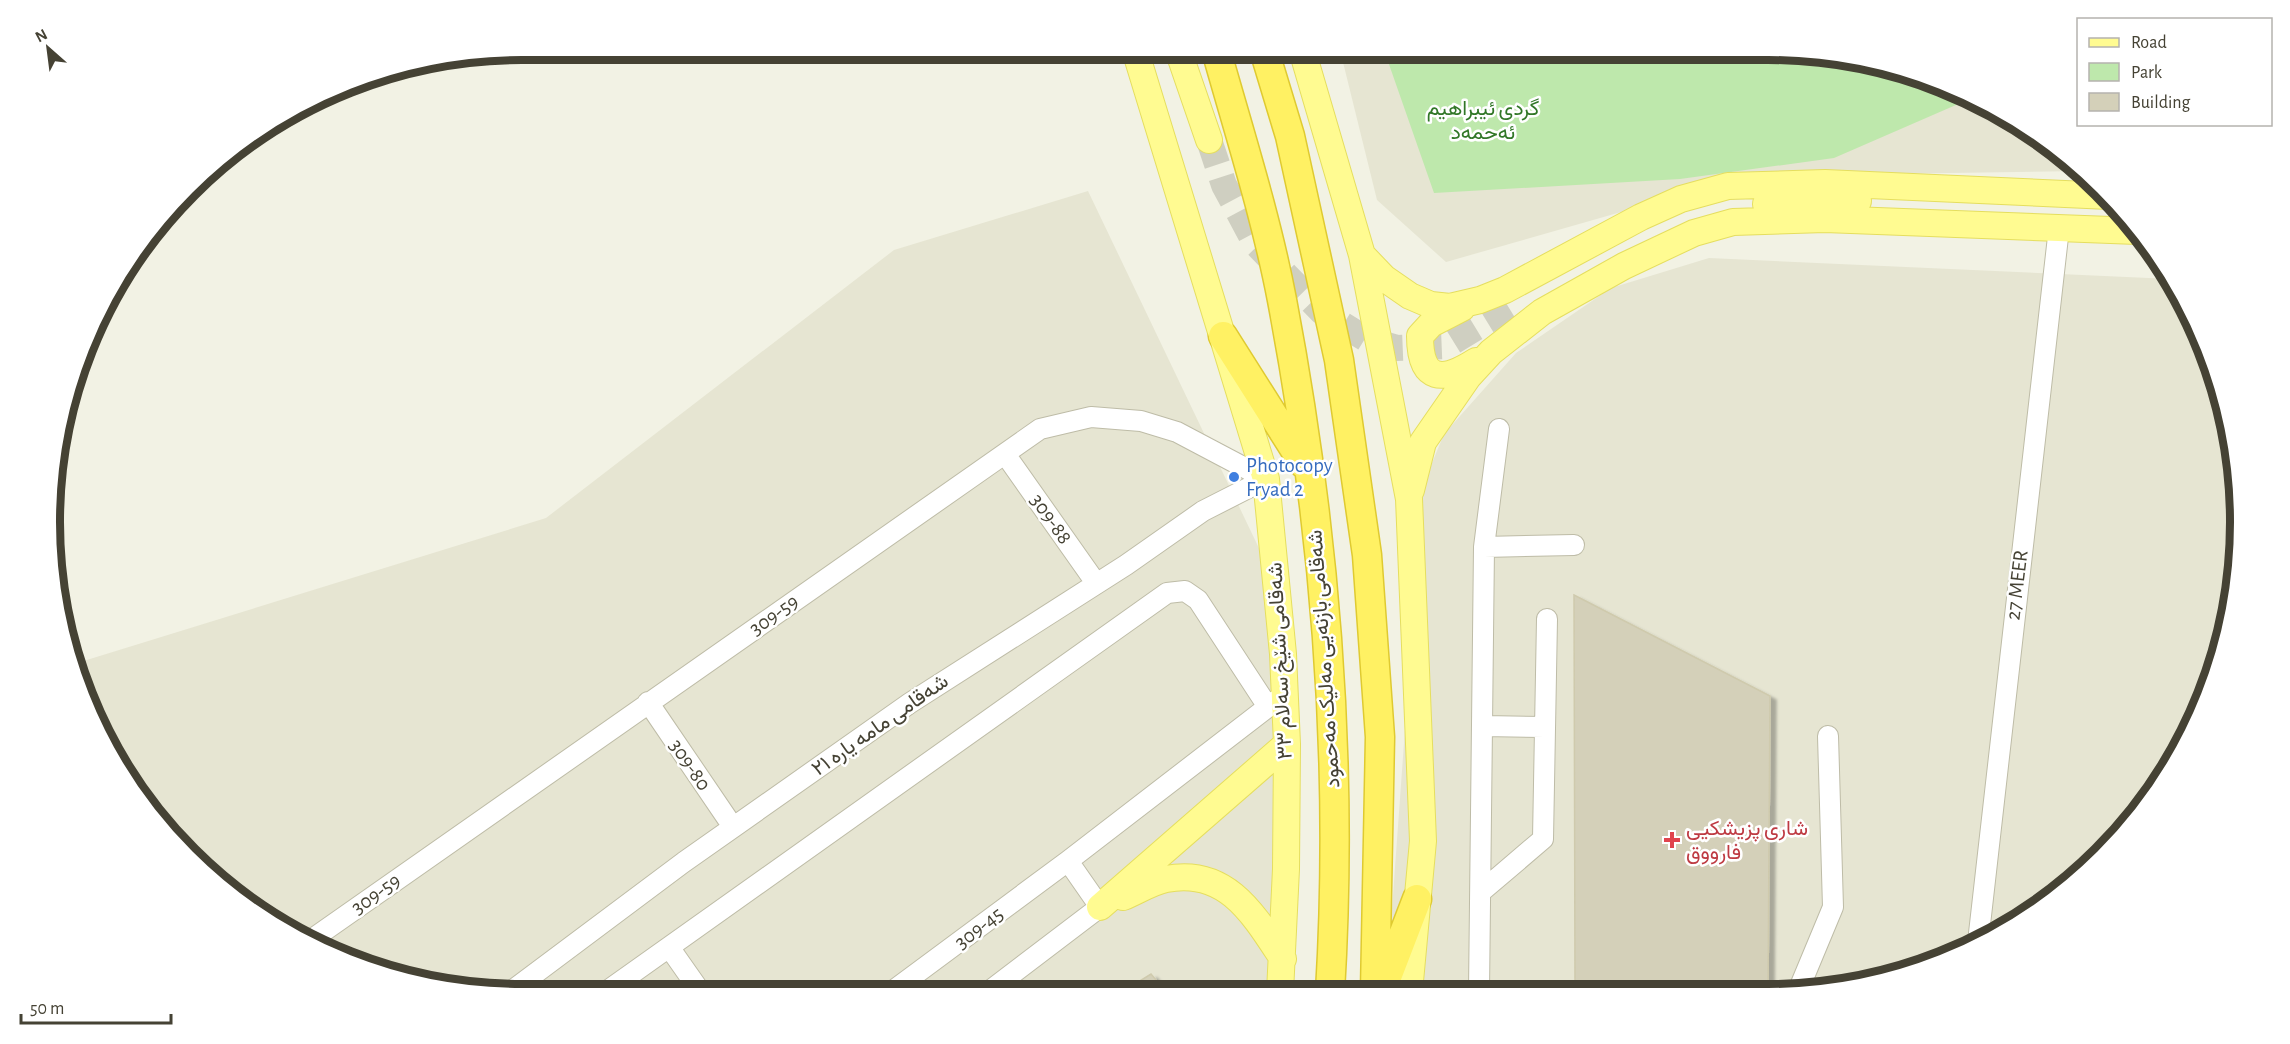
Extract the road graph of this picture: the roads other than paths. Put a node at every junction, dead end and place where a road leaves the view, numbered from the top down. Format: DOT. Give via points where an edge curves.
graph roads {
  1 [pos="1138,60"];
  2 [pos="1181,60"];
  3 [pos="1219,60"];
  4 [pos="1267,60"];
  5 [pos="1305,60"];
  6 [pos="1209,140"];
  7 [pos="2095,195"];
  8 [pos="2111,213"];
  9 [pos="2059,228"];
  10 [pos="2126,231"];
  11 [pos="1362,255"];
  12 [pos="1470,303"];
  13 [pos="1512,305"];
  14 [pos="1223,336"];
  15 [pos="1491,352"];
  16 [pos="1499,429"];
  17 [pos="1005,454"];
  18 [pos="1308,471"];
  19 [pos="1266,478"];
  20 [pos="1409,499"];
  21 [pos="1574,545"];
  22 [pos="1484,547"];
  23 [pos="1096,584"];
  24 [pos="1547,619"];
  25 [pos="1276,701"];
  26 [pos="648,702"];
  27 [pos="1484,726"];
  28 [pos="1545,727"];
  29 [pos="1828,736"];
  30 [pos="1287,744"];
  31 [pos="733,827"];
  32 [pos="1068,861"];
  33 [pos="1482,891"];
  34 [pos="1418,899"];
  35 [pos="1100,907"];
  36 [pos="1979,932"];
  37 [pos="317,936"];
  38 [pos="669,947"];
  39 [pos="1283,959"];
  40 [pos="1801,983"];
  41 [pos="521,984"];
  42 [pos="617,984"];
  43 [pos="695,984"];
  44 [pos="902,984"];
  45 [pos="999,984"];
  46 [pos="1281,984"];
  47 [pos="1330,984"];
  48 [pos="1375,984"];
  49 [pos="1385,984"];
  50 [pos="1410,984"];
  51 [pos="1479,984"];
  1 -- 14 [label="main road, شەقامی شێخ سەلام ٣٣"];
  2 -- 6 [label="main road"];
  3 -- 18 [label="highway, شەقامی بازنەیی مەلیک مەحمود" via="1282,298"];
  4 -- 48 [label="highway" via="1290,136 1339,360 1367,555 1380,737"];
  5 -- 11 [label="main road"];
  7 -- 12 [label="main road" via="1825,183 1728,186 1651,212 1531,277"];
  8 -- 13 [label="main road" via="1837,200 1726,206 1595,258"];
  9 -- 10 [label="main road"];
  9 -- 15 [label="main road" via="1825,219 1733,222 1694,233 1624,266 1542,312"];
  9 -- 36 [label="street, 27 MEER"];
  11 -- 12 [label="main road" via="1384,278 1410,296 1431,305"];
  11 -- 20 [label="main road"];
  12 -- 15 [label="main road" via="1431,324 1420,336 1420,354 1427,368 1439,376 1450,376"];
  14 -- 18 [label="highway"];
  14 -- 19 [label="main road, شەقامی شێخ سەلام ٣٣"];
  15 -- 20 [label="main road" via="1462,385 1423,442"];
  16 -- 22 [label="street"];
  17 -- 19 [label="street, 309-59" via="1040,429 1091,417 1131,420 1177,432"];
  17 -- 23 [label="street, 309-88"];
  17 -- 26 [label="street, 309-59"];
  18 -- 47 [label="highway, شەقامی بازنەیی مەلیک مەحمود" via="1317,531 1333,734"];
  19 -- 23 [label="street, شەقامی مامە یارە ٢١" via="1213,505"];
  19 -- 25 [label="main road, شەقامی شێخ سەلام ٣٣" via="1281,624"];
  20 -- 34 [label="main road" via="1423,841"];
  21 -- 22 [label="street"];
  22 -- 27 [label="street"];
  23 -- 31 [label="street, شەقامی مامە یارە ٢١" via="950,676"];
  24 -- 28 [label="street"];
  25 -- 30 [label="main road, شەقامی شێخ سەلام ٣٣"];
  25 -- 32 [label="street, 309-45"];
  25 -- 38 [label="street" via="1198,600 1185,591 1167,593"];
  26 -- 31 [label="street, 309-80"];
  26 -- 37 [label="street, 309-59"];
  27 -- 28 [label="street"];
  27 -- 33 [label="street"];
  28 -- 33 [label="street" via="1543,839"];
  29 -- 40 [label="street" via="1833,907"];
  30 -- 35 [label="main road"];
  30 -- 39 [label="main road, شەقامی شێخ سەلام ٣٣"];
  31 -- 41 [label="street, شەقامی مامە یارە ٢١"];
  32 -- 35 [label="street"];
  32 -- 44 [label="street, 309-45"];
  33 -- 51 [label="street"];
  34 -- 49 [label="highway"];
  34 -- 50 [label="main road"];
  35 -- 39 [label="main road" via="1165,880 1207,881 1240,899"];
  35 -- 45 [label="street"];
  38 -- 42 [label="street"];
  38 -- 43 [label="street"];
  39 -- 46 [label="main road, شەقامی شێخ سەلام ٣٣"];
}
